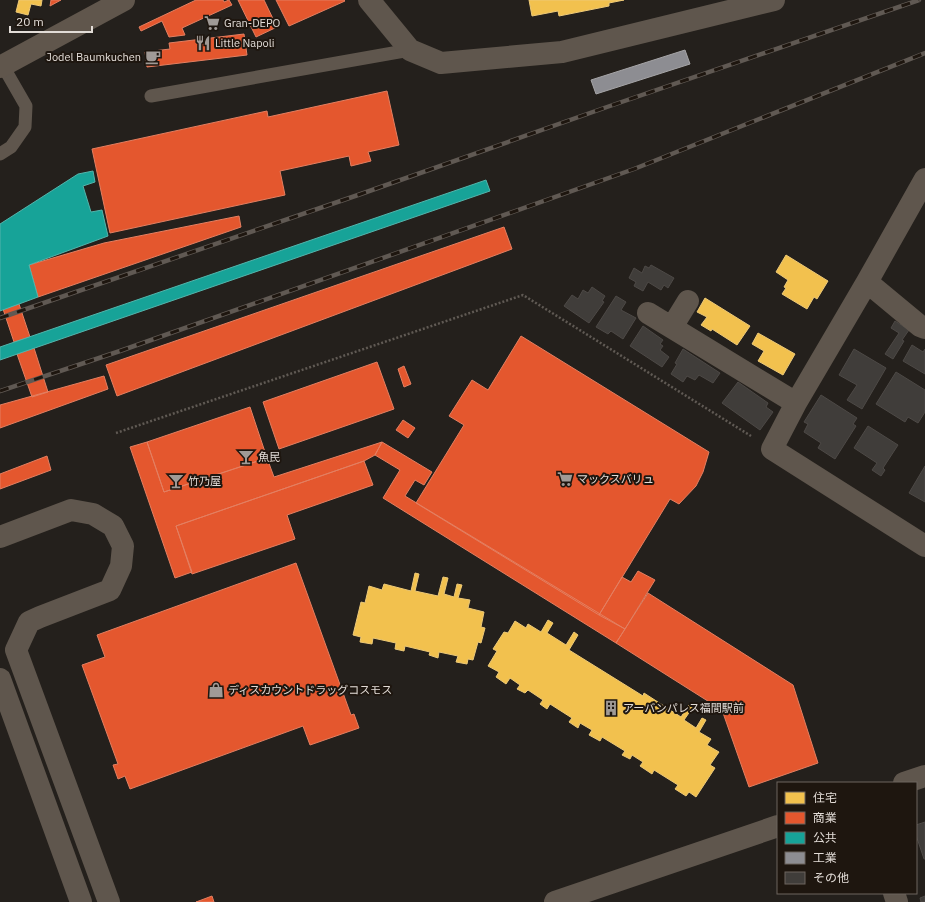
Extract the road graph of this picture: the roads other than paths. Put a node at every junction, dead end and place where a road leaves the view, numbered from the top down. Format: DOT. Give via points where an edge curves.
graph roads {
  1 [pos="124,0"];
  2 [pos="369,0"];
  3 [pos="774,0"];
  4 [pos="410,50"];
  5 [pos="1,66"];
  6 [pos="151,96"];
  7 [pos="0,154"];
  8 [pos="925,179"];
  9 [pos="867,282"];
  10 [pos="688,301"];
  11 [pos="648,313"];
  12 [pos="672,327"];
  13 [pos="925,328"];
  14 [pos="796,403"];
  15 [pos="0,537"];
  16 [pos="925,546"];
  17 [pos="0,679"];
  18 [pos="925,776"];
  19 [pos="907,782"];
  20 [pos="777,826"];
  21 [pos="81,902"];
  22 [pos="109,902"];
  23 [pos="555,902"];
  1 -- 5 [label="main road"];
  2 -- 4 [label="street"];
  3 -- 4 [label="street" via="562,52 441,63"];
  4 -- 6 [label="lane"];
  5 -- 7 [label="lane" via="26,106 25,127 11,147"];
  8 -- 9 [label="street"];
  9 -- 13 [label="street"];
  9 -- 14 [label="street"];
  10 -- 12 [label="street"];
  11 -- 12 [label="street"];
  12 -- 14 [label="street"];
  14 -- 16 [label="street" via="772,449"];
  15 -- 22 [label="street" via="71,510 93,514 113,526 123,546 121,566 110,590 29,622 16,650"];
  17 -- 21 [label="street"];
  18 -- 19 [label="street"];
  20 -- 23 [label="street"];
}
